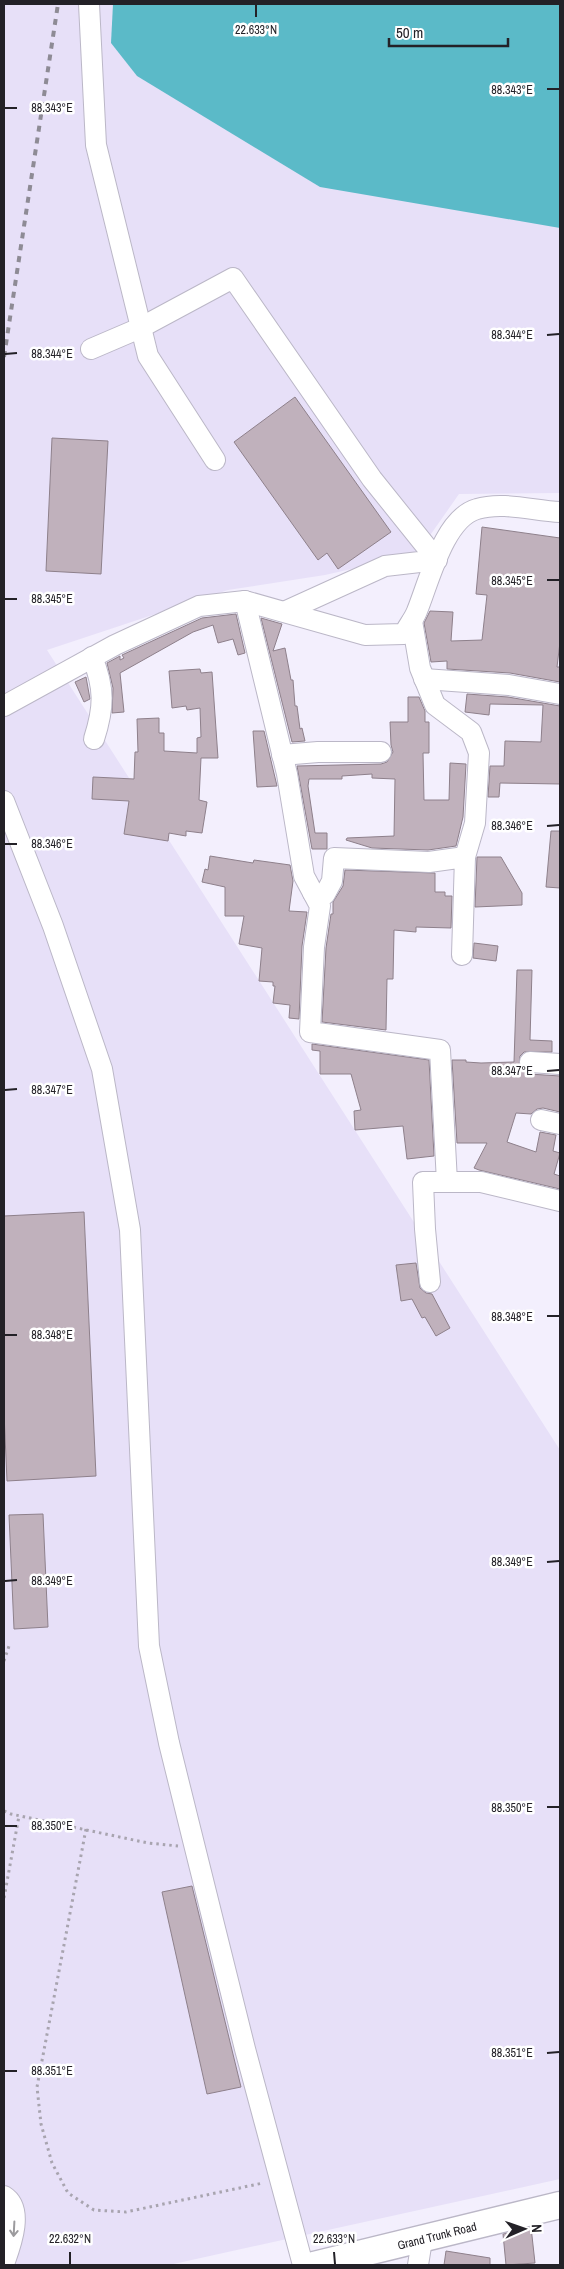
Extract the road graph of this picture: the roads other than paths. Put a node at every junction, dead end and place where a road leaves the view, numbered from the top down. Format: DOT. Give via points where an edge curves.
graph roads {
  1 [pos="89,4"];
  2 [pos="140,328"];
  3 [pos="91,349"];
  4 [pos="215,460"];
  5 [pos="560,512"];
  6 [pos="437,560"];
  7 [pos="245,601"];
  8 [pos="286,611"];
  9 [pos="412,621"];
  10 [pos="92,657"];
  11 [pos="424,679"];
  12 [pos="560,694"];
  13 [pos="4,706"];
  14 [pos="94,740"];
  15 [pos="381,752"];
  16 [pos="282,756"];
  17 [pos="4,801"];
  18 [pos="465,857"];
  19 [pos="313,893"];
  20 [pos="462,955"];
  21 [pos="530,1062"];
  22 [pos="560,1064"];
  23 [pos="447,1182"];
  24 [pos="560,1201"];
  25 [pos="430,1282"];
  26 [pos="4,2196"];
  27 [pos="560,2205"];
  28 [pos="422,2240"];
  29 [pos="4,2264"];
  30 [pos="304,2265"];
  31 [pos="314,2265"];
  32 [pos="418,2265"];
  1 -- 2 [label="street" via="96,145"];
  2 -- 3 [label="street"];
  2 -- 4 [label="street" via="148,356"];
  2 -- 6 [label="street" via="232,278 372,479"];
  5 -- 6 [label="street" via="503,506 476,509 460,518"];
  6 -- 8 [label="street" via="385,566"];
  6 -- 9 [label="street"];
  7 -- 8 [label="street"];
  7 -- 10 [label="street" via="198,606"];
  7 -- 16 [label="street"];
  8 -- 9 [label="street" via="365,635 404,634"];
  9 -- 11 [label="street"];
  10 -- 13 [label="street"];
  10 -- 14 [label="street" via="101,679 102,716"];
  11 -- 12 [label="street" via="509,685"];
  11 -- 18 [label="street" via="435,704 471,732 479,753 475,823"];
  15 -- 16 [label="street" via="318,752"];
  16 -- 19 [label="street" via="304,876"];
  17 -- 30 [label="street" via="53,926 103,1078 130,1230 149,1646 169,1743 245,2049"];
  18 -- 19 [label="street" via="429,862 334,858 332,881 325,894"];
  18 -- 20 [label="street"];
  19 -- 23 [label="street" via="320,906 314,946 310,1032 440,1050"];
  21 -- 22 [label="street"];
  23 -- 24 [label="street" via="481,1182"];
  23 -- 25 [label="street" via="423,1182"];
  26 -- 29 [label="street, one-way" via="14,2213 14,2234"];
  27 -- 28 [label="main road, Grand Trunk Road"];
  28 -- 31 [label="main road, Grand Trunk Road"];
  28 -- 32 [label="street"];
}
